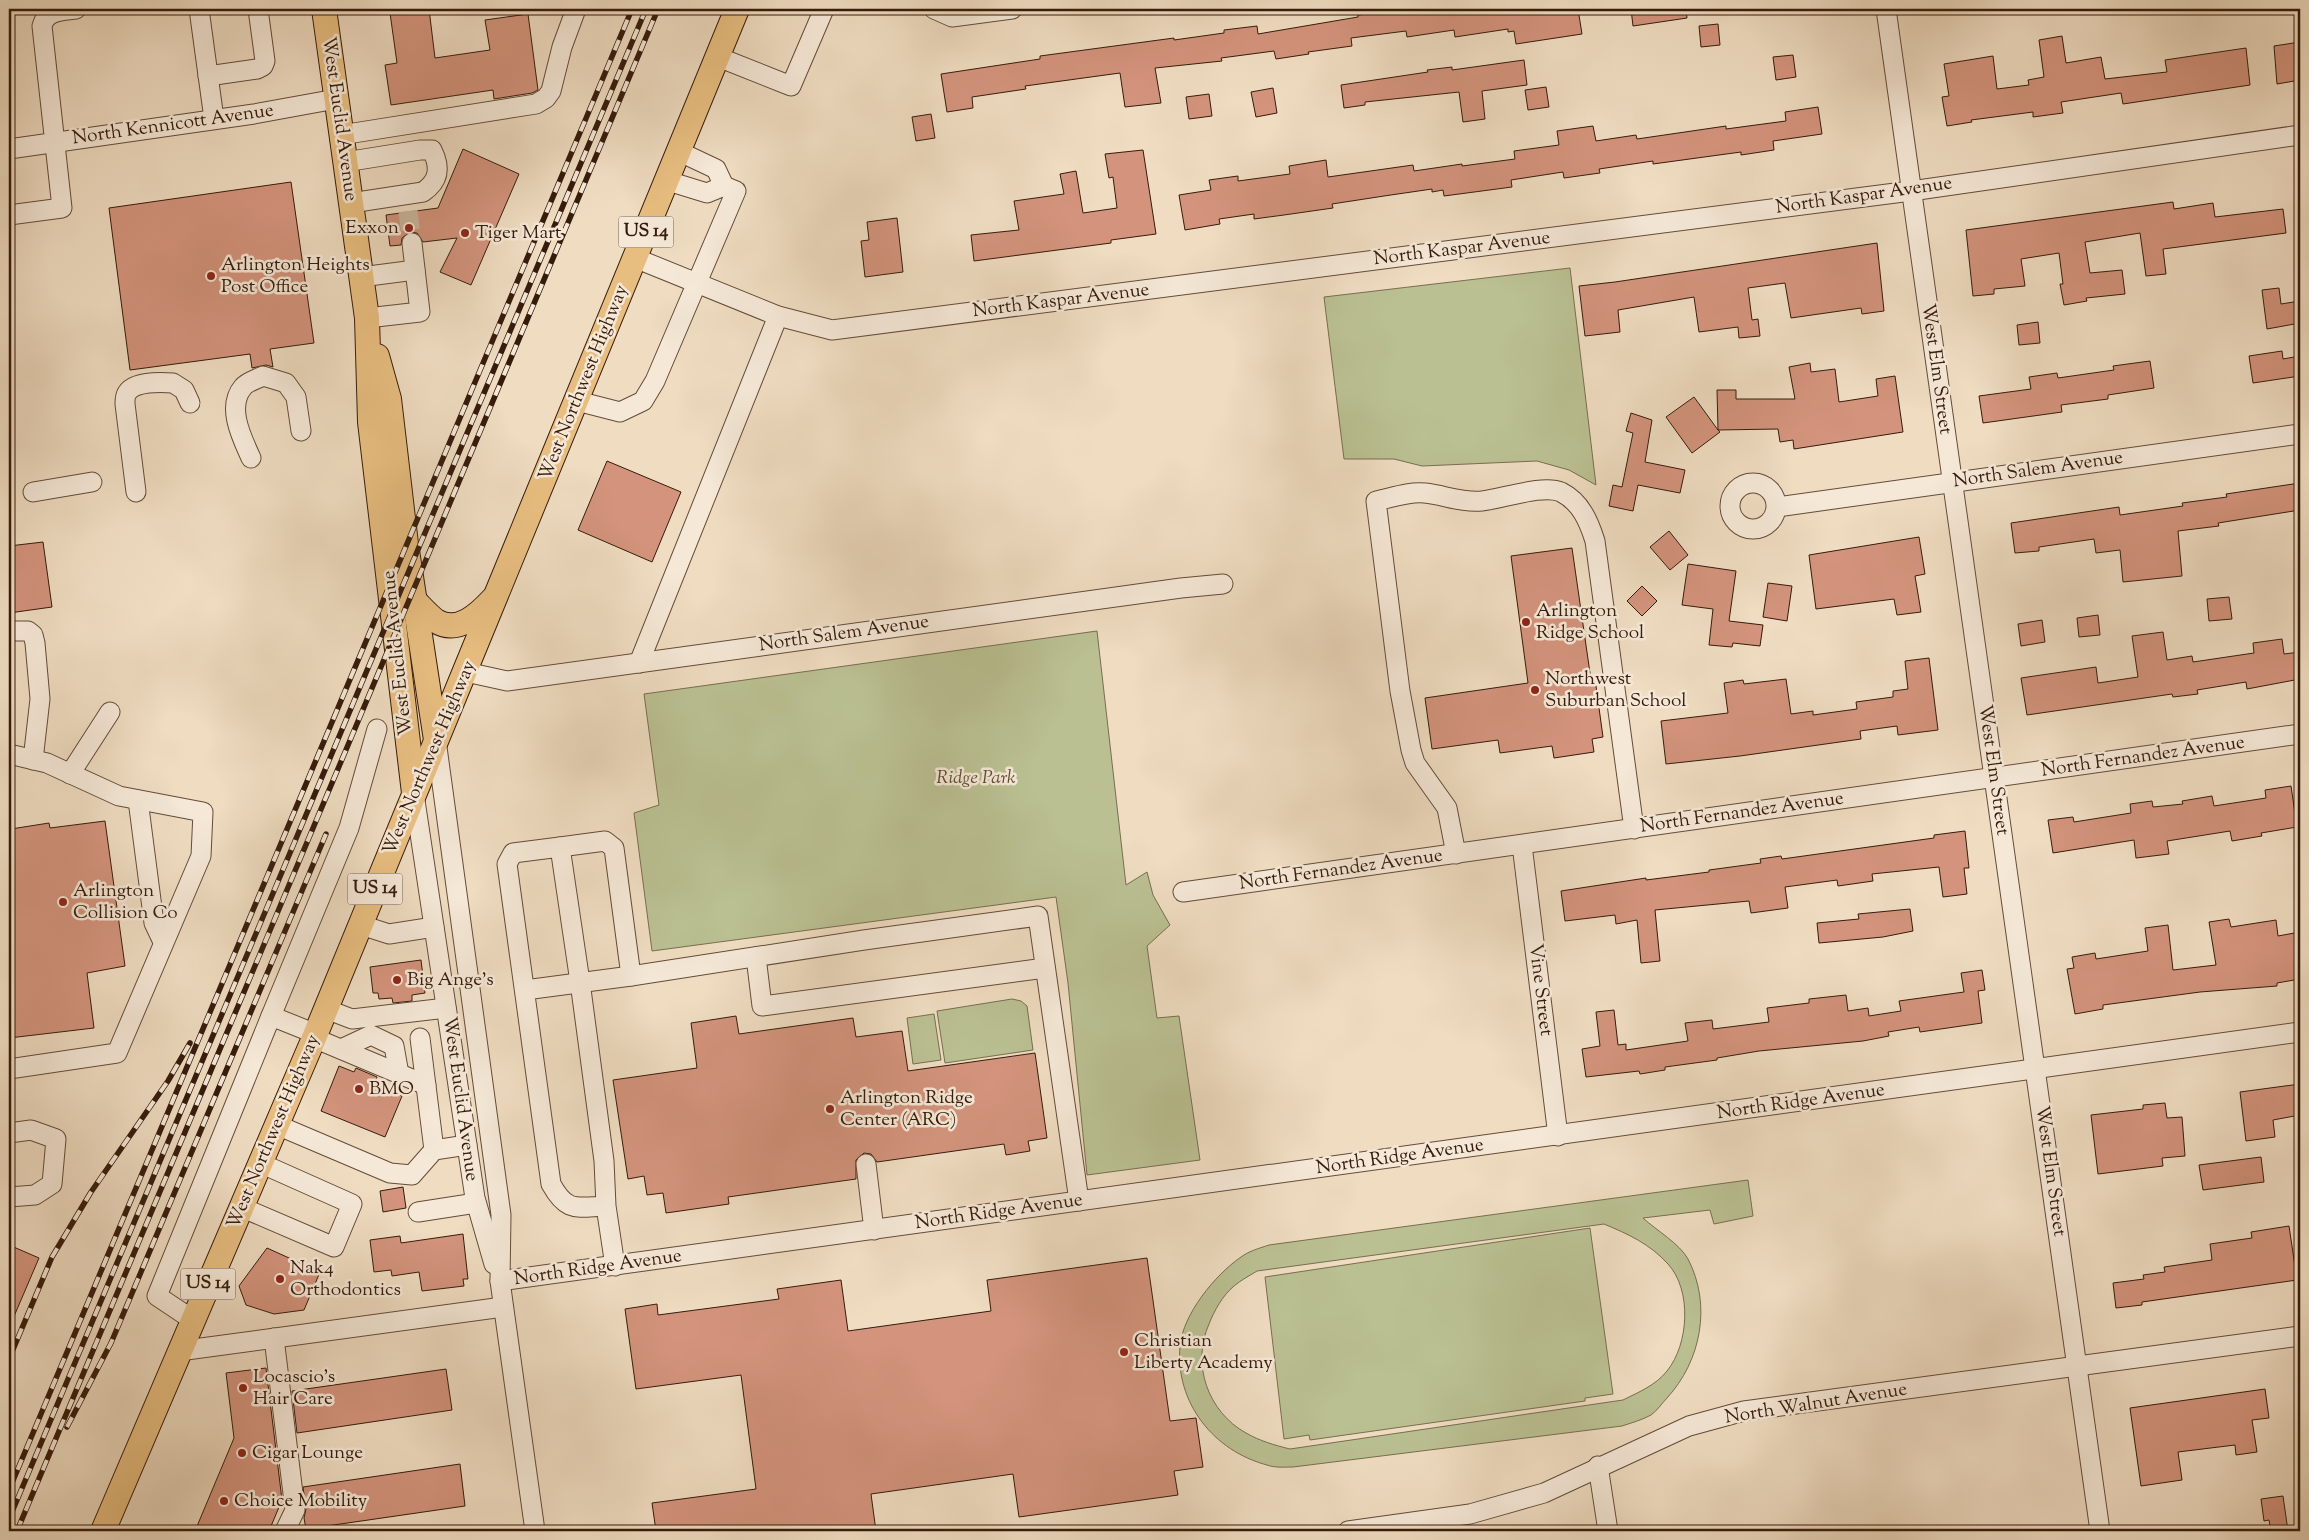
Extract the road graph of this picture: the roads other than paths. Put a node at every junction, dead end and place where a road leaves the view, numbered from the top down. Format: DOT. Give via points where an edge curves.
graph roads {
  1 [pos="76,9"];
  2 [pos="199,9"];
  3 [pos="258,9"];
  4 [pos="324,9"];
  5 [pos="576,9"];
  6 [pos="737,9"];
  7 [pos="824,9"];
  8 [pos="934,9"];
  9 [pos="1012,9"];
  10 [pos="1886,9"];
  11 [pos="718,57"];
  12 [pos="208,76"];
  13 [pos="336,99"];
  14 [pos="214,120"];
  15 [pos="341,135"];
  16 [pos="2300,135"];
  17 [pos="55,143"];
  18 [pos="9,149"];
  19 [pos="680,152"];
  20 [pos="345,162"];
  21 [pos="668,181"];
  22 [pos="724,186"];
  23 [pos="1911,191"];
  24 [pos="351,203"];
  25 [pos="9,215"];
  26 [pos="412,242"];
  27 [pos="635,258"];
  28 [pos="415,270"];
  29 [pos="361,277"];
  30 [pos="698,283"];
  31 [pos="778,316"];
  32 [pos="367,318"];
  33 [pos="577,401"];
  34 [pos="190,403"];
  35 [pos="302,431"];
  36 [pos="2300,434"];
  37 [pos="251,458"];
  38 [pos="92,482"];
  39 [pos="1952,482"];
  40 [pos="34,492"];
  41 [pos="136,492"];
  42 [pos="1776,507"];
  43 [pos="1223,584"];
  44 [pos="498,594"];
  45 [pos="416,602"];
  46 [pos="9,631"];
  47 [pos="639,663"];
  48 [pos="466,672"];
  49 [pos="110,712"];
  50 [pos="377,730"];
  51 [pos="2300,734"];
  52 [pos="436,740"];
  53 [pos="9,754"];
  54 [pos="33,760"];
  55 [pos="70,774"];
  56 [pos="1995,778"];
  57 [pos="414,794"];
  58 [pos="138,800"];
  59 [pos="1634,829"];
  60 [pos="1522,844"];
  61 [pos="560,847"];
  62 [pos="1456,854"];
  63 [pos="1183,892"];
  64 [pos="361,925"];
  65 [pos="434,927"];
  66 [pos="163,942"];
  67 [pos="756,957"];
  68 [pos="1045,968"];
  69 [pos="631,976"];
  70 [pos="580,982"];
  71 [pos="524,990"];
  72 [pos="446,1008"];
  73 [pos="326,1009"];
  74 [pos="271,1016"];
  75 [pos="2300,1032"];
  76 [pos="315,1036"];
  77 [pos="420,1038"];
  78 [pos="9,1069"];
  79 [pos="2035,1069"];
  80 [pos="426,1085"];
  81 [pos="277,1125"];
  82 [pos="9,1133"];
  83 [pos="1558,1136"];
  84 [pos="467,1145"];
  85 [pos="434,1150"];
  86 [pos="260,1163"];
  87 [pos="866,1164"];
  88 [pos="9,1197"];
  89 [pos="1079,1201"];
  90 [pos="476,1203"];
  91 [pos="606,1206"];
  92 [pos="241,1207"];
  93 [pos="418,1212"];
  94 [pos="874,1230"];
  95 [pos="615,1266"];
  96 [pos="500,1282"];
  97 [pos="503,1307"];
  98 [pos="193,1320"];
  99 [pos="2300,1336"];
  100 [pos="274,1338"];
  101 [pos="179,1351"];
  102 [pos="2078,1366"];
  103 [pos="1598,1466"];
  104 [pos="103,1531"];
  105 [pos="286,1531"];
  106 [pos="535,1531"];
  107 [pos="1348,1531"];
  108 [pos="1608,1531"];
  109 [pos="2100,1531"];
  1 -- 17 [label="street" via="49,14 42,26"];
  2 -- 12 [label="street"];
  3 -- 12 [label="street" via="263,66"];
  4 -- 13 [label="main road, West Euclid Avenue"];
  5 -- 15 [label="street" via="551,91 536,104"];
  6 -- 11 [label="main road, West Northwest Highway / US 14"];
  7 -- 11 [label="street" via="791,86"];
  8 -- 9 [label="street" via="952,17"];
  10 -- 23 [label="street, West Elm Street"];
  11 -- 19 [label="main road, West Northwest Highway / US 14"];
  12 -- 14 [label="street"];
  13 -- 14 [label="street, North Kennicott Avenue"];
  13 -- 15 [label="main road, West Euclid Avenue"];
  14 -- 17 [label="street, North Kennicott Avenue"];
  15 -- 20 [label="main road, West Euclid Avenue"];
  16 -- 23 [label="street, North Kaspar Avenue"];
  17 -- 18 [label="street, North Kennicott Avenue"];
  17 -- 25 [label="street" via="62,208"];
  19 -- 21 [label="main road, West Northwest Highway / US 14"];
  19 -- 22 [label="street" via="716,169"];
  20 -- 24 [label="main road, West Euclid Avenue"];
  20 -- 24 [label="street" via="420,150 432,150 436,158 437,177 423,192 401,201"];
  21 -- 22 [label="street" via="707,194"];
  21 -- 27 [label="main road, West Northwest Highway / US 14"];
  22 -- 30 [label="street" via="736,191"];
  23 -- 31 [label="street, North Kaspar Avenue" via="832,330"];
  23 -- 39 [label="street, West Elm Street"];
  24 -- 29 [label="main road, West Euclid Avenue"];
  26 -- 28 [label="street"];
  27 -- 30 [label="street, North Kaspar Avenue"];
  27 -- 33 [label="main road, West Northwest Highway / US 14"];
  28 -- 29 [label="street"];
  28 -- 32 [label="street" via="420,312"];
  29 -- 32 [label="main road, West Euclid Avenue"];
  30 -- 31 [label="street, North Kaspar Avenue"];
  30 -- 33 [label="street" via="643,401 620,412"];
  31 -- 47 [label="street"];
  32 -- 45 [label="main road, West Euclid Avenue" via="388,400"];
  32 -- 57 [label="main road, West Euclid Avenue" via="370,422"];
  33 -- 44 [label="main road, West Northwest Highway / US 14"];
  34 -- 41 [label="street" via="184,390 173,383 140,386 126,394"];
  35 -- 37 [label="street" via="296,397 286,383 263,376 243,386 235,400 238,431"];
  36 -- 39 [label="street, North Salem Avenue"];
  38 -- 40 [label="street"];
  39 -- 42 [label="street, North Salem Avenue"];
  39 -- 56 [label="street, West Elm Street"];
  43 -- 47 [label="street, North Salem Avenue"];
  44 -- 45 [label="main road" via="476,616 448,626 437,621"];
  44 -- 48 [label="main road, West Northwest Highway / US 14"];
  45 -- 52 [label="main road, West Euclid Avenue"];
  46 -- 54 [label="street" via="28,631 33,635 40,699"];
  47 -- 48 [label="street, North Salem Avenue" via="507,681"];
  48 -- 52 [label="main road, West Northwest Highway / US 14"];
  49 -- 55 [label="street"];
  50 -- 74 [label="street" via="349,828"];
  51 -- 56 [label="street, North Fernandez Avenue"];
  52 -- 57 [label="main road, West Northwest Highway / US 14"];
  52 -- 96 [label="street, West Euclid Avenue" via="501,1215"];
  53 -- 54 [label="street"];
  54 -- 55 [label="street"];
  55 -- 58 [label="street" via="119,796"];
  56 -- 59 [label="street, North Fernandez Avenue"];
  56 -- 79 [label="street, West Elm Street"];
  57 -- 64 [label="main road, West Northwest Highway / US 14"];
  57 -- 65 [label="street, West Euclid Avenue"];
  58 -- 66 [label="street" via="154,923"];
  58 -- 66 [label="street" via="204,812 201,856"];
  59 -- 60 [label="street, North Fernandez Avenue"];
  59 -- 62 [label="street" via="1595,541 1588,518 1571,498 1548,490 1481,501 1463,501 1424,493 1406,494 1376,502 1400,691 1410,750 1415,763 1447,808"];
  60 -- 62 [label="street, North Fernandez Avenue"];
  60 -- 83 [label="street, Vine Street"];
  61 -- 69 [label="street" via="605,841 614,848"];
  61 -- 70 [label="street"];
  61 -- 71 [label="street" via="513,853 507,864"];
  62 -- 63 [label="street, North Fernandez Avenue"];
  64 -- 65 [label="street" via="389,934"];
  64 -- 73 [label="main road, West Northwest Highway / US 14"];
  65 -- 72 [label="street, West Euclid Avenue"];
  66 -- 78 [label="street" via="117,1053"];
  67 -- 68 [label="street" via="762,1006"];
  67 -- 68 [label="street" via="1038,916"];
  67 -- 69 [label="street"];
  68 -- 89 [label="street"];
  69 -- 70 [label="street"];
  70 -- 71 [label="street"];
  70 -- 91 [label="street" via="604,1161"];
  71 -- 91 [label="street" via="551,1184 560,1200 574,1208"];
  72 -- 73 [label="street" via="352,1019"];
  72 -- 84 [label="street, West Euclid Avenue"];
  73 -- 76 [label="main road, West Northwest Highway / US 14"];
  74 -- 76 [label="street"];
  74 -- 98 [label="street" via="157,1296"];
  75 -- 79 [label="street, North Ridge Avenue"];
  76 -- 80 [label="street"];
  76 -- 81 [label="main road, West Northwest Highway / US 14"];
  77 -- 80 [label="street"];
  79 -- 83 [label="street, North Ridge Avenue"];
  79 -- 102 [label="street, West Elm Street"];
  80 -- 85 [label="street"];
  81 -- 85 [label="street" via="390,1173 412,1175"];
  81 -- 86 [label="main road, West Northwest Highway / US 14"];
  82 -- 88 [label="street" via="31,1130 56,1139 52,1184 35,1195"];
  83 -- 89 [label="street, North Ridge Avenue"];
  84 -- 85 [label="street"];
  84 -- 90 [label="street, West Euclid Avenue"];
  86 -- 92 [label="main road, West Northwest Highway / US 14"];
  86 -- 92 [label="street" via="352,1204 334,1247"];
  87 -- 94 [label="street"];
  89 -- 94 [label="street, North Ridge Avenue"];
  90 -- 93 [label="street"];
  90 -- 96 [label="street, West Euclid Avenue"];
  91 -- 95 [label="street"];
  92 -- 98 [label="main road, West Northwest Highway / US 14"];
  94 -- 95 [label="street, North Ridge Avenue"];
  95 -- 96 [label="street, North Ridge Avenue"];
  96 -- 97 [label="street, West Euclid Avenue"];
  97 -- 100 [label="street, North Ridge Avenue"];
  97 -- 106 [label="street, West Euclid Avenue"];
  98 -- 101 [label="main road, West Northwest Highway / US 14"];
  99 -- 102 [label="street, North Walnut Avenue"];
  100 -- 101 [label="street, North Ridge Avenue"];
  100 -- 105 [label="street" via="295,1510"];
  101 -- 104 [label="main road, West Northwest Highway / US 14"];
  102 -- 103 [label="street, North Walnut Avenue" via="1744,1411 1689,1426"];
  102 -- 109 [label="street, West Elm Street"];
  103 -- 107 [label="street, North Walnut Avenue" via="1544,1492 1470,1514"];
  103 -- 108 [label="street"];
}
